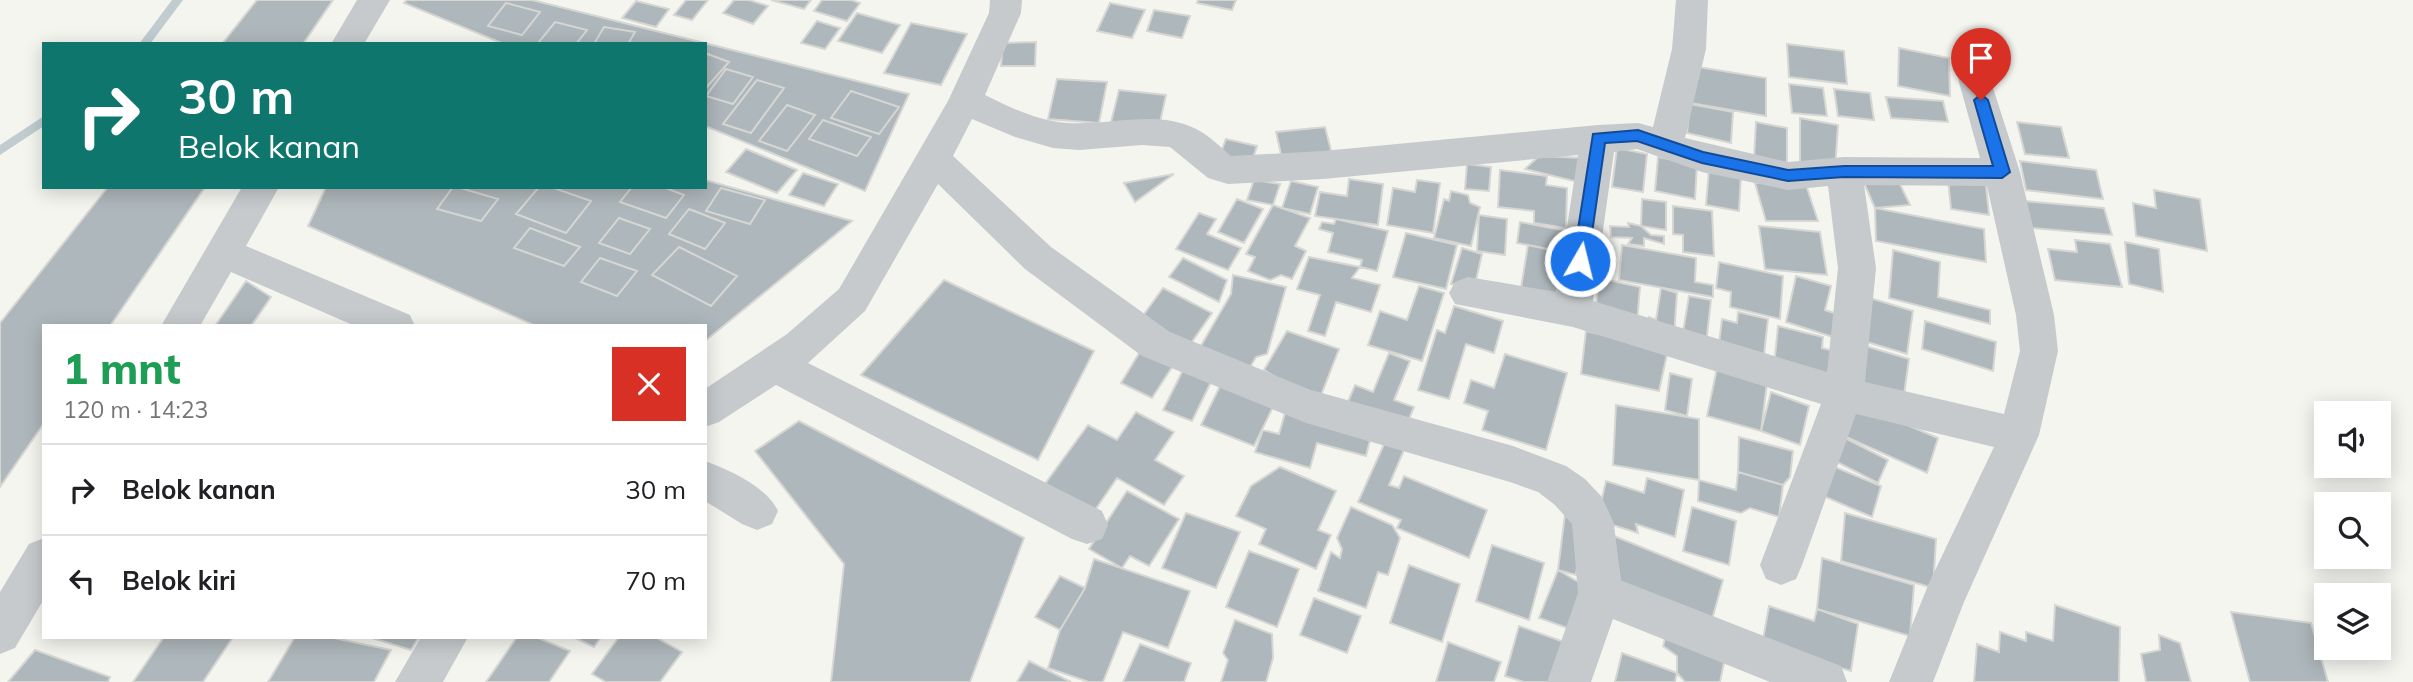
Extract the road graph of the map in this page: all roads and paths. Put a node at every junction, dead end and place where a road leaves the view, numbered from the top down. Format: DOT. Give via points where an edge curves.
graph roads {
  1 [pos="374,0"];
  2 [pos="1692,0"];
  3 [pos="1014,4"];
  4 [pos="359,41"];
  5 [pos="1974,75"];
  6 [pos="965,101"];
  7 [pos="1598,138"];
  8 [pos="1666,145"];
  9 [pos="934,159"];
  10 [pos="1844,171"];
  11 [pos="2002,172"];
  12 [pos="260,189"];
  13 [pos="223,252"];
  14 [pos="1468,293"];
  15 [pos="1573,311"];
  16 [pos="181,324"];
  17 [pos="391,324"];
  18 [pos="775,365"];
  19 [pos="1844,394"];
  20 [pos="707,409"];
  21 [pos="2018,435"];
  22 [pos="707,480"];
  23 [pos="757,511"];
  24 [pos="1087,525"];
  25 [pos="42,561"];
  26 [pos="1781,565"];
  27 [pos="1600,593"];
  28 [pos="0,633"];
  29 [pos="445,639"];
  30 [pos="417,682"];
  31 [pos="1569,682"];
  32 [pos="1825,682"];
  33 [pos="1911,682"];
  1 -- 4 [label="street"];
  2 -- 8 [label="street" via="1689,49"];
  3 -- 6 [label="street"];
  5 -- 11 [label="street"];
  6 -- 7 [label="street" via="998,117 1064,136 1179,136 1224,170 1454,154"];
  6 -- 9 [label="street"];
  7 -- 8 [label="street" via="1638,136"];
  7 -- 15 [label="street"];
  8 -- 10 [label="street" via="1733,166 1788,176"];
  9 -- 18 [label="street" via="852,300"];
  9 -- 27 [label="street" via="1038,258 1156,344 1306,406 1552,479 1586,509 1594,524"];
  10 -- 11 [label="street"];
  10 -- 19 [label="street" via="1857,268"];
  11 -- 21 [label="street" via="2039,351"];
  12 -- 13 [label="street"];
  13 -- 16 [label="street"];
  13 -- 17 [label="street"];
  14 -- 15 [label="street"];
  15 -- 19 [label="street"];
  18 -- 20 [label="street"];
  18 -- 24 [label="street"];
  19 -- 21 [label="street"];
  19 -- 26 [label="street"];
  21 -- 33 [label="street" via="1944,597"];
  22 -- 23 [label="street"];
  25 -- 28 [label="street"];
  27 -- 31 [label="street"];
  27 -- 32 [label="street"];
  29 -- 30 [label="street"];
}
